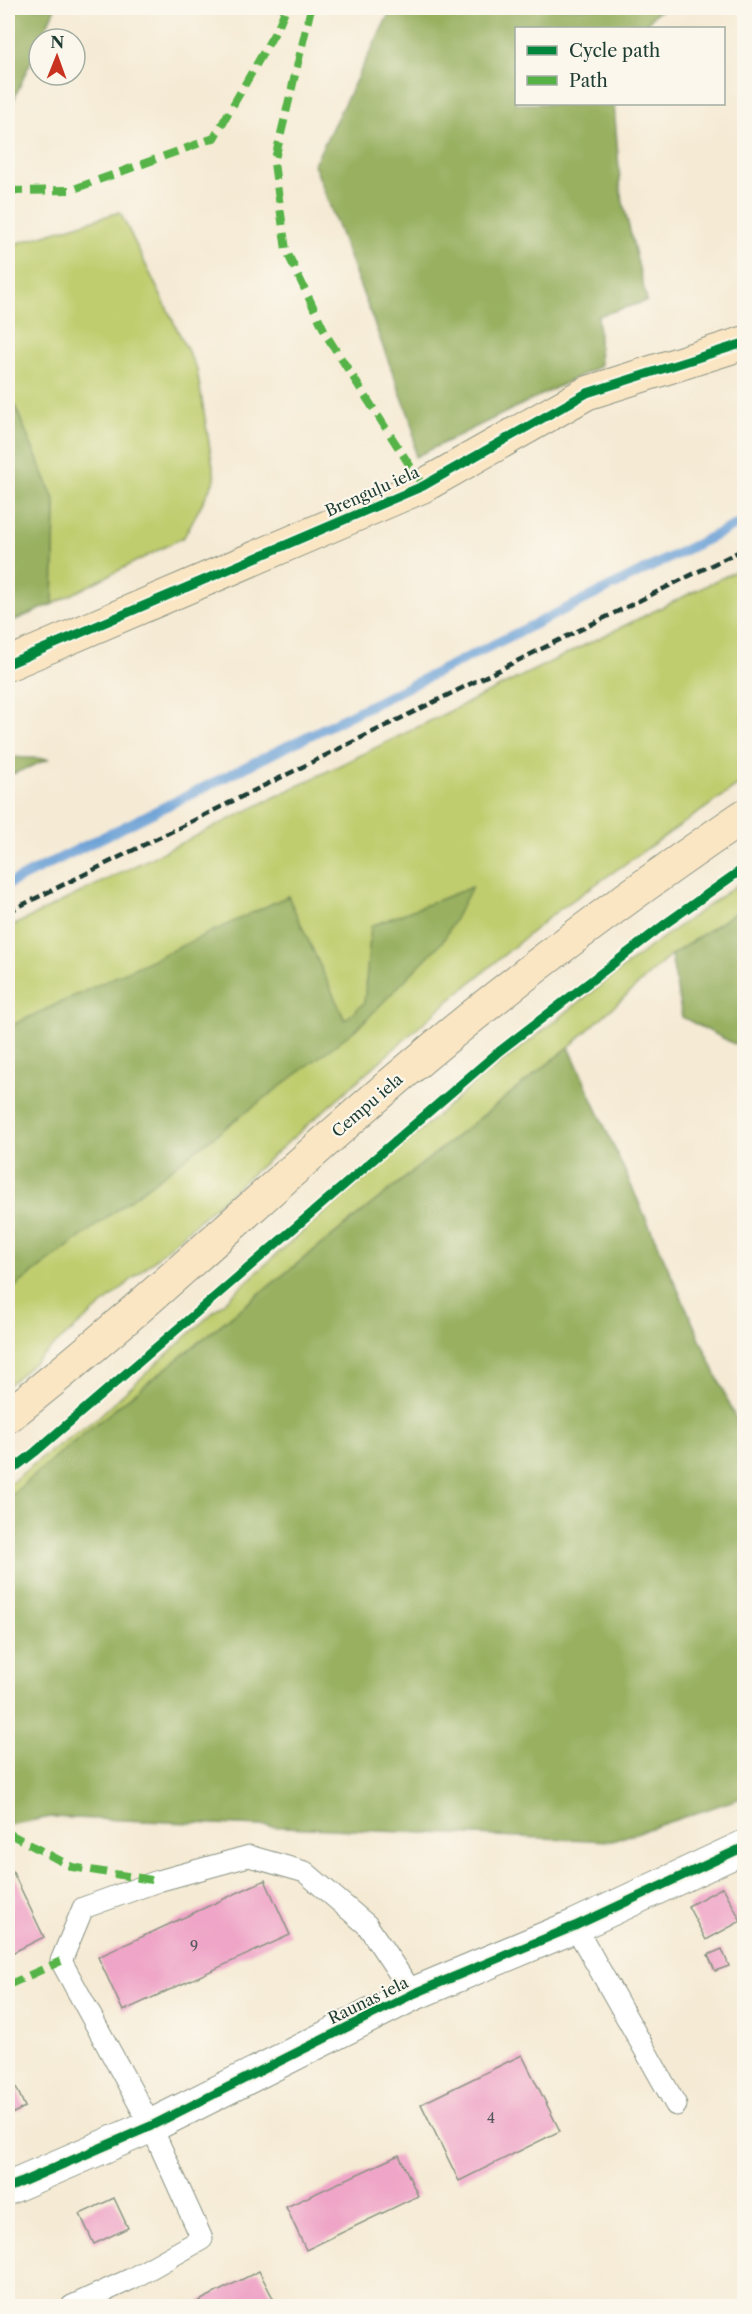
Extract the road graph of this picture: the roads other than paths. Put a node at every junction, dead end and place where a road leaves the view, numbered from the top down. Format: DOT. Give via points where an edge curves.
graph roads {
  1 [pos="744,343"];
  2 [pos="8,664"];
  3 [pos="744,816"];
  4 [pos="8,1416"];
  5 [pos="744,1847"];
  6 [pos="575,1926"];
  7 [pos="412,1994"];
  8 [pos="676,2105"];
  9 [pos="151,2126"];
  10 [pos="8,2188"];
  11 [pos="72,2307"];
  1 -- 2 [label="main road, Brenguļu iela" via="587,393 423,486"];
  3 -- 4 [label="main road, Cempu iela" via="548,957 408,1070 78,1361"];
  5 -- 6 [label="street, Raunas iela"];
  6 -- 7 [label="street, Raunas iela"];
  6 -- 8 [label="lane"];
  7 -- 9 [label="street, Raunas iela"];
  7 -- 9 [label="lane" via="367,1925 305,1872 249,1856 158,1881 82,1908 61,1961"];
  9 -- 10 [label="street, Raunas iela"];
  9 -- 11 [label="lane" via="202,2239"];
}
